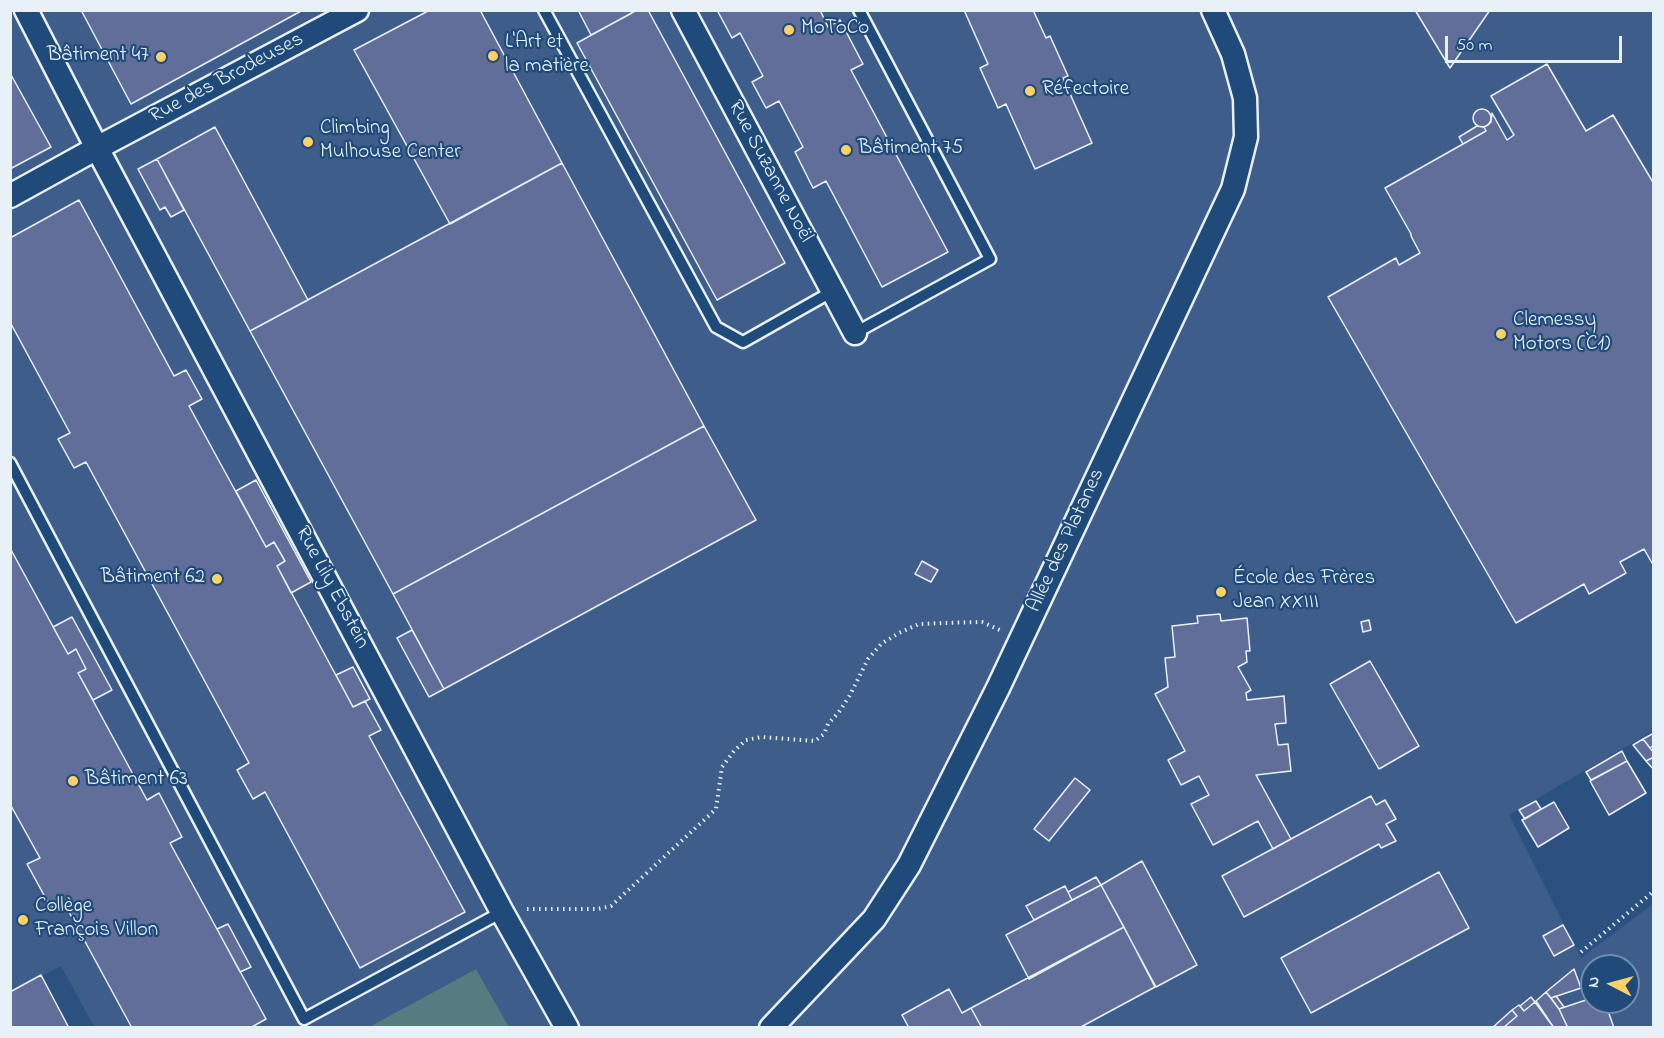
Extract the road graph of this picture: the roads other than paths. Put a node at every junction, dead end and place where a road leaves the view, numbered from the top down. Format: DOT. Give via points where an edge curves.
graph roads {
  1 [pos="26,10"];
  2 [pos="357,10"];
  3 [pos="544,10"];
  4 [pos="683,10"];
  5 [pos="859,10"];
  6 [pos="1213,10"];
  7 [pos="97,148"];
  8 [pos="10,196"];
  9 [pos="833,291"];
  10 [pos="855,333"];
  11 [pos="10,463"];
  12 [pos="502,912"];
  13 [pos="567,1028"];
  14 [pos="771,1028"];
  1 -- 7 [label="street, Rue Lily Ebstein"];
  2 -- 7 [label="street, Rue des Brodeuses"];
  3 -- 9 [label="lane" via="716,327 743,342"];
  4 -- 9 [label="street, Rue Suzanne Noël"];
  5 -- 10 [label="lane" via="990,259"];
  6 -- 14 [label="street, Allée des Platanes" via="1233,54 1245,98 1246,137 1233,189 998,688 909,865 874,919"];
  7 -- 8 [label="street, Rue des Brodeuses"];
  7 -- 12 [label="street, Rue Lily Ebstein"];
  9 -- 10 [label="street, Rue Suzanne Noël"];
  11 -- 12 [label="lane" via="304,1019"];
  12 -- 13 [label="street, Rue Lily Ebstein"];
}
